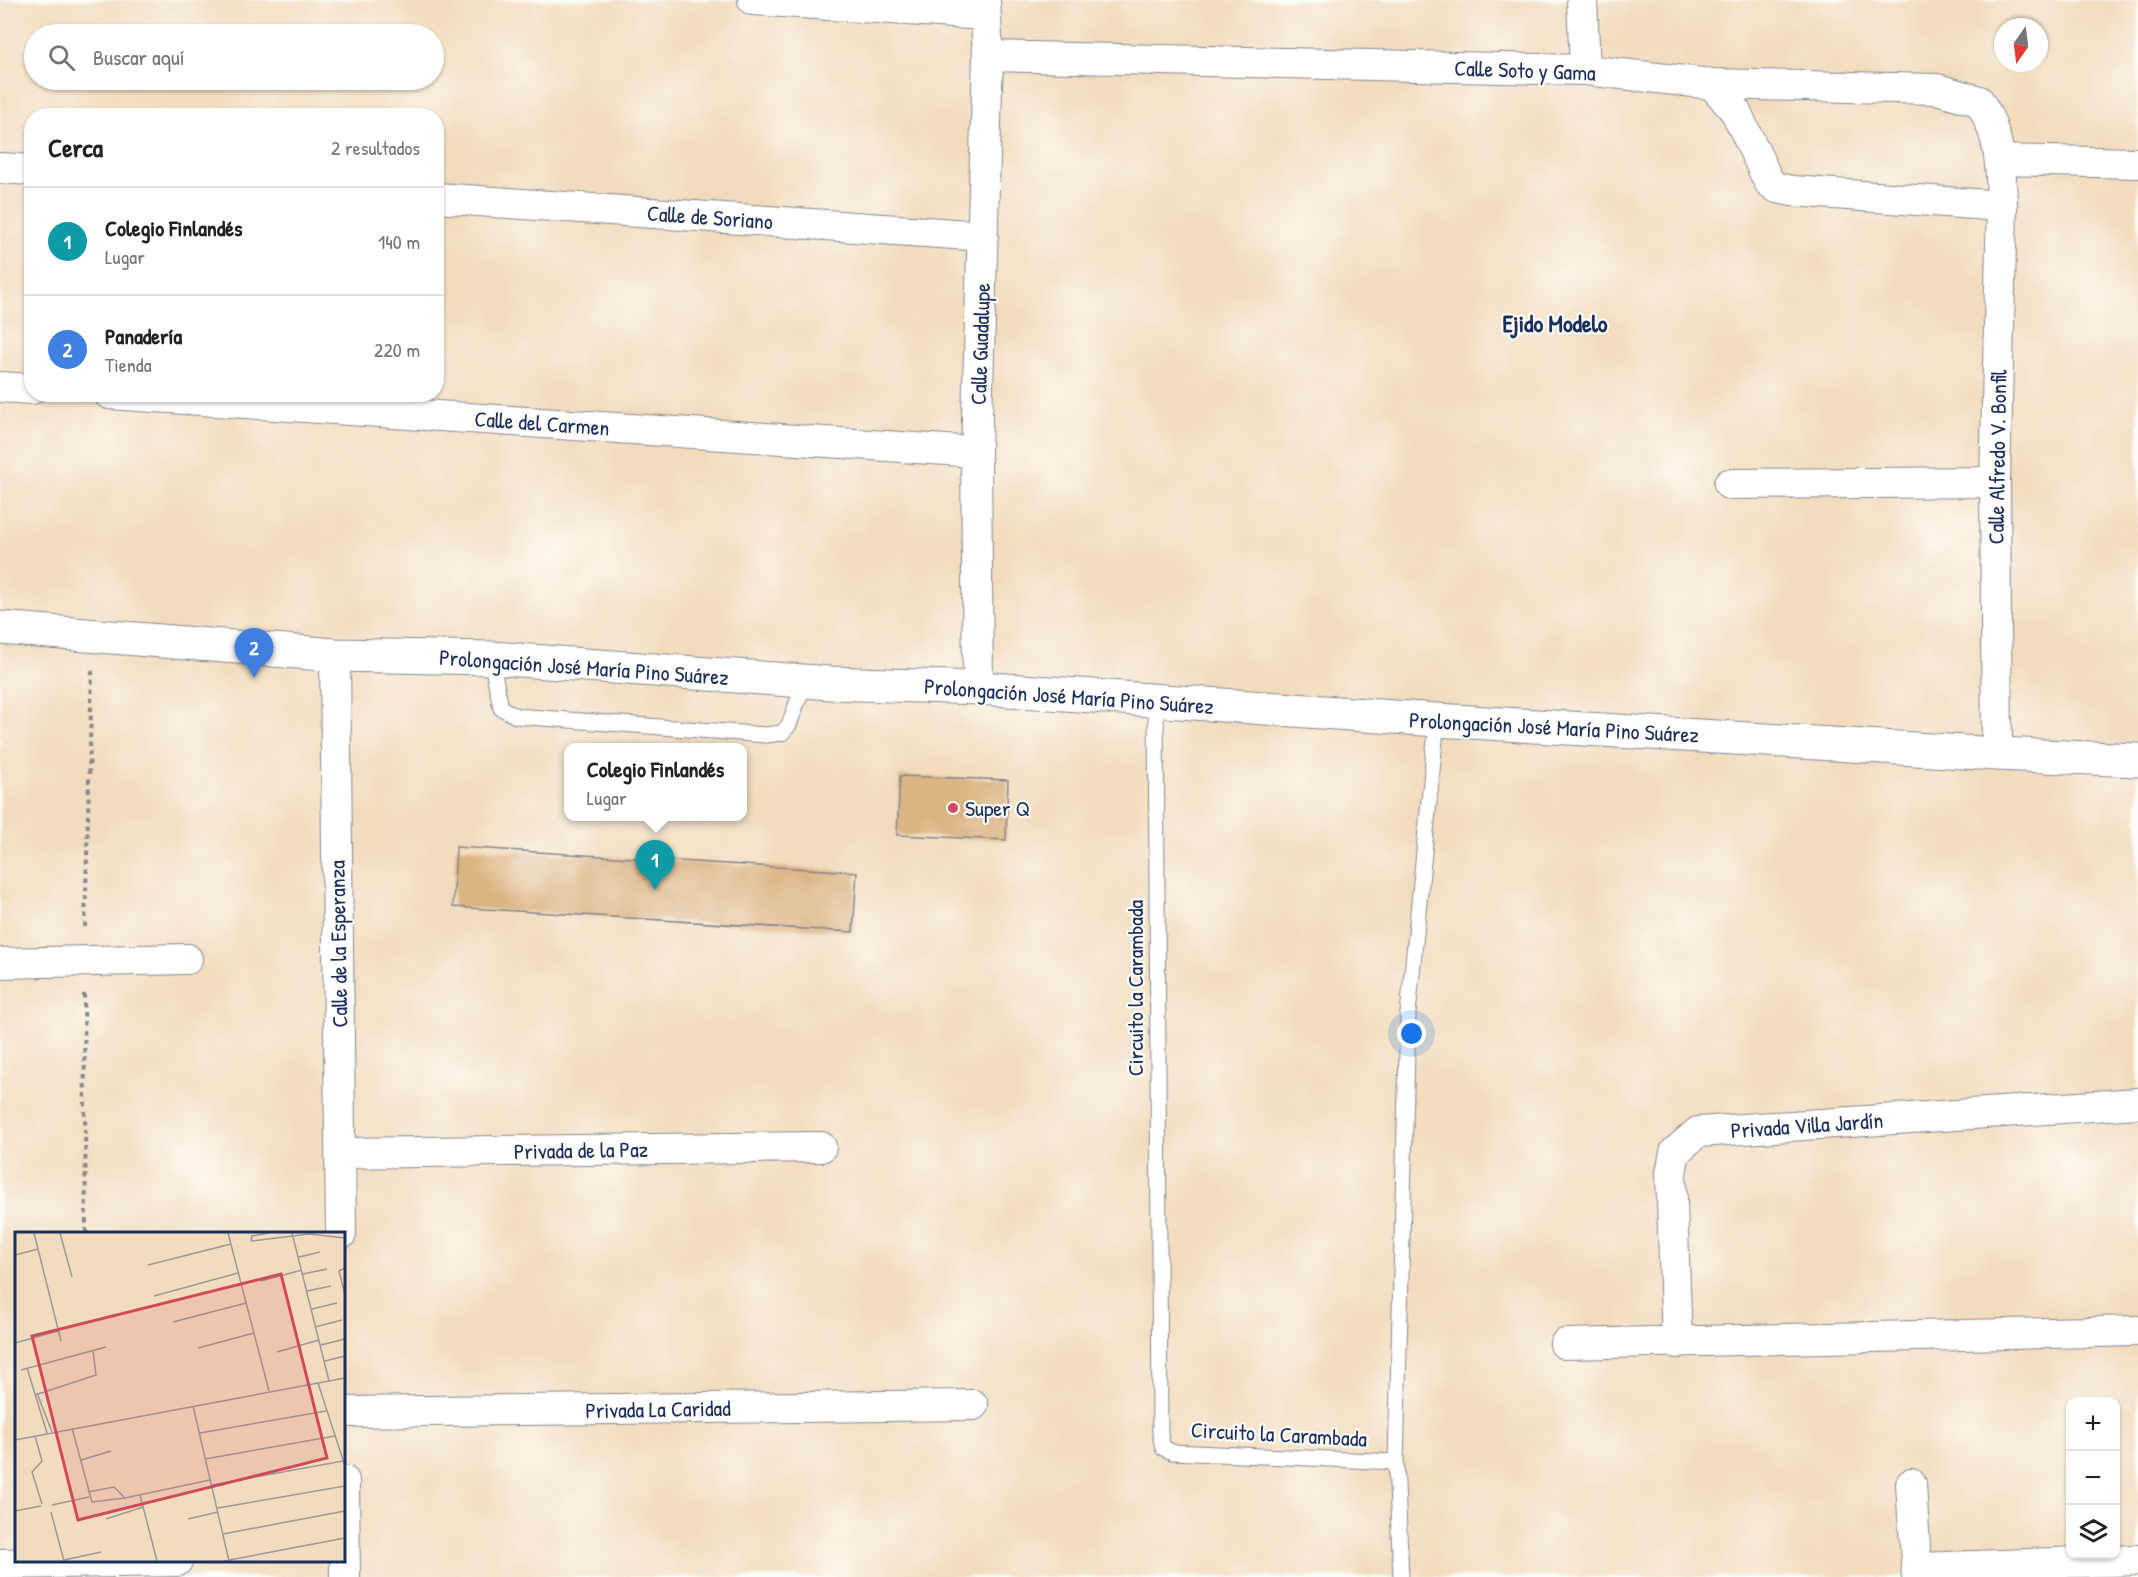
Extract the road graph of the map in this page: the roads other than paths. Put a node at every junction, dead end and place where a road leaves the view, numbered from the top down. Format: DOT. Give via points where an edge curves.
graph roads {
  1 [pos="753,0"];
  2 [pos="1582,0"];
  3 [pos="985,8"];
  4 [pos="988,56"];
  5 [pos="1585,70"];
  6 [pos="1712,84"];
  7 [pos="2001,160"];
  8 [pos="2138,163"];
  9 [pos="0,168"];
  10 [pos="24,170"];
  11 [pos="444,199"];
  12 [pos="2002,206"];
  13 [pos="983,236"];
  14 [pos="0,387"];
  15 [pos="24,388"];
  16 [pos="229,402"];
  17 [pos="976,452"];
  18 [pos="1995,482"];
  19 [pos="1729,484"];
  20 [pos="0,628"];
  21 [pos="335,655"];
  22 [pos="491,658"];
  23 [pos="805,681"];
  24 [pos="978,688"];
  25 [pos="1156,702"];
  26 [pos="1437,720"];
  27 [pos="1997,754"];
  28 [pos="2138,760"];
  29 [pos="187,959"];
  30 [pos="0,963"];
  31 [pos="2138,1103"];
  32 [pos="821,1148"];
  33 [pos="341,1153"];
  34 [pos="341,1232"];
  35 [pos="2138,1331"];
  36 [pos="1677,1343"];
  37 [pos="1565,1344"];
  38 [pos="973,1405"];
  39 [pos="345,1412"];
  40 [pos="1396,1462"];
  41 [pos="1911,1484"];
  42 [pos="2138,1560"];
  43 [pos="177,1562"];
  44 [pos="345,1562"];
  45 [pos="0,1564"];
  46 [pos="1917,1573"];
  47 [pos="345,1577"];
  48 [pos="1401,1577"];
  1 -- 3 [label="street"];
  2 -- 5 [label="street"];
  3 -- 4 [label="street, Calle Guadalupe"];
  4 -- 5 [label="street, Calle Soto y Gama"];
  4 -- 13 [label="street, Calle Guadalupe"];
  5 -- 6 [label="street, Calle Soto y Gama"];
  6 -- 7 [label="street, Calle Soto y Gama" via="1937,89 1979,101 1990,120"];
  6 -- 12 [label="street" via="1736,112 1769,182 1777,188"];
  7 -- 8 [label="street"];
  7 -- 12 [label="street, Calle Alfredo V. Bonfil"];
  9 -- 10 [label="street"];
  11 -- 13 [label="street, Calle de Soriano"];
  12 -- 18 [label="street, Calle Alfredo V. Bonfil"];
  13 -- 17 [label="street, Calle Guadalupe"];
  14 -- 15 [label="street"];
  16 -- 17 [label="street, Calle del Carmen"];
  17 -- 24 [label="street, Calle Guadalupe"];
  18 -- 19 [label="street"];
  18 -- 27 [label="street, Calle Alfredo V. Bonfil"];
  20 -- 21 [label="main road, Prolongación José María Pino Suárez"];
  21 -- 22 [label="main road, Prolongación José María Pino Suárez"];
  21 -- 33 [label="street, Calle de la Esperanza"];
  22 -- 23 [label="main road, Prolongación José María Pino Suárez"];
  22 -- 23 [label="lane" via="501,708 516,716 754,734 782,733 789,725"];
  23 -- 24 [label="main road, Prolongación José María Pino Suárez"];
  24 -- 25 [label="main road, Prolongación José María Pino Suárez"];
  25 -- 26 [label="main road, Prolongación José María Pino Suárez"];
  25 -- 40 [label="lane, Circuito la Carambada" via="1163,1448 1172,1452"];
  26 -- 27 [label="main road, Prolongación José María Pino Suárez"];
  26 -- 40 [label="lane, Circuito la Carambada" via="1408,1014"];
  27 -- 28 [label="main road, Prolongación José María Pino Suárez"];
  29 -- 30 [label="street"];
  31 -- 36 [label="street, Privada Villa Jardín" via="1698,1132 1675,1152 1671,1173"];
  32 -- 33 [label="street, Privada de la Paz"];
  33 -- 34 [label="street, Calle de la Esperanza"];
  35 -- 36 [label="street"];
  36 -- 37 [label="street"];
  38 -- 39 [label="street, Privada La Caridad"];
  40 -- 48 [label="lane"];
  41 -- 46 [label="street"];
  42 -- 46 [label="street"];
  43 -- 45 [label="street"];
  44 -- 47 [label="street"];
}
